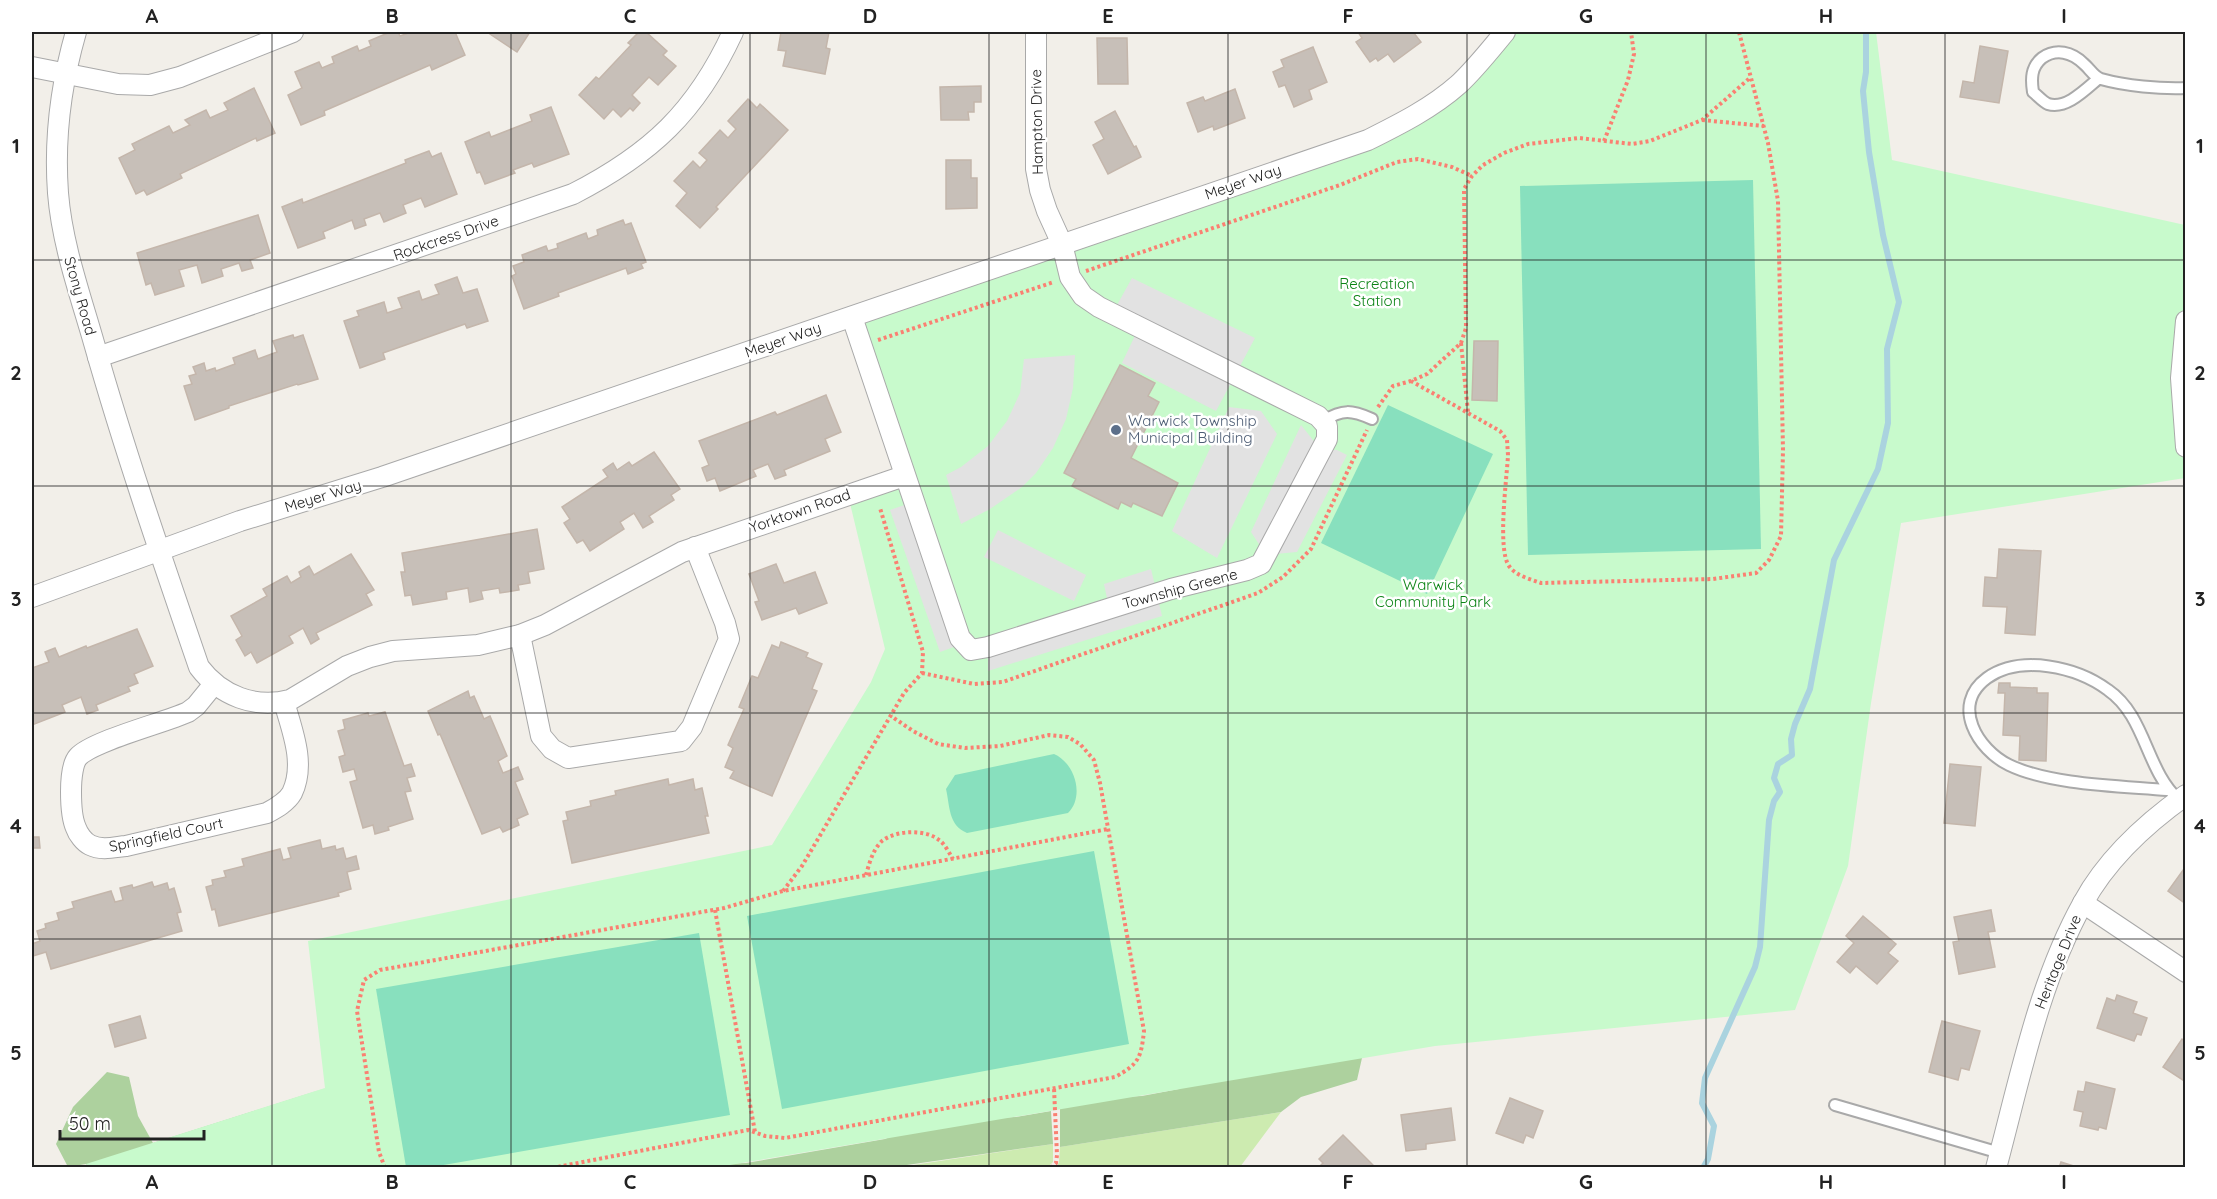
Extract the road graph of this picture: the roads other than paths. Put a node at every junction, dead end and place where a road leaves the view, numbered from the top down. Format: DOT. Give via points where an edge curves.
graph roads {
  1 [pos="76,32"];
  2 [pos="293,32"];
  3 [pos="733,32"];
  4 [pos="1036,32"];
  5 [pos="1504,32"];
  6 [pos="32,67"];
  7 [pos="64,73"];
  8 [pos="2098,79"];
  9 [pos="2186,88"];
  10 [pos="1062,244"];
  11 [pos="852,317"];
  12 [pos="2186,321"];
  13 [pos="98,357"];
  14 [pos="1372,419"];
  15 [pos="1323,421"];
  16 [pos="2186,447"];
  17 [pos="904,476"];
  18 [pos="688,550"];
  19 [pos="160,552"];
  20 [pos="32,597"];
  21 [pos="520,635"];
  22 [pos="214,684"];
  23 [pos="284,702"];
  24 [pos="2177,795"];
  25 [pos="2083,903"];
  26 [pos="2186,972"];
  27 [pos="1835,1106"];
  28 [pos="1998,1160"];
  1 -- 7 [label="street, Stony Road"];
  2 -- 7 [label="street" via="150,85 118,84"];
  3 -- 13 [label="street, Rockcress Drive" via="719,62 658,138 627,164 582,189"];
  4 -- 10 [label="street, Hampton Drive" via="1036,169 1047,211"];
  5 -- 10 [label="street, Meyer Way" via="1478,64 1436,102 1368,140"];
  6 -- 7 [label="street"];
  7 -- 13 [label="street, Stony Road" via="58,194 67,251"];
  8 -- 8 [label="lane" via="2075,98 2048,104 2033,92 2031,77 2038,62 2049,54 2066,52"];
  8 -- 9 [label="lane"];
  10 -- 11 [label="street, Meyer Way"];
  10 -- 15 [label="street" via="1070,277 1083,296 1099,307"];
  11 -- 17 [label="street, Township Greene"];
  11 -- 19 [label="street, Meyer Way" via="382,477 240,521"];
  12 -- 16 [label="street" via="2181,378"];
  13 -- 19 [label="street, Stony Road"];
  14 -- 15 [label="lane" via="1356,412 1337,412"];
  15 -- 17 [label="street, Township Greene" via="1327,439 1261,564 971,650 960,638"];
  17 -- 18 [label="street, Yorktown Road"];
  18 -- 21 [label="street, Yorktown Road"];
  18 -- 21 [label="street" via="725,623 729,639 692,727 681,741 568,758 552,749 541,736"];
  19 -- 20 [label="street, Meyer Way"];
  19 -- 22 [label="street" via="199,667"];
  21 -- 23 [label="street, Yorktown Road" via="493,642 393,651 370,657"];
  22 -- 23 [label="street" via="255,702"];
  22 -- 23 [label="street, Springfield Court" via="188,712 78,756 70,778 75,826 89,845 104,849 126,846 267,813 280,806 291,794 297,777 298,752"];
  24 -- 24 [label="lane" via="2131,715 2120,700 2098,683 2055,668 2032,667 2000,672 1976,689 1970,721 1974,733 1993,755 2010,766 2064,780"];
  24 -- 25 [label="street, Heritage Drive" via="2128,844"];
  25 -- 26 [label="street"];
  25 -- 28 [label="street, Heritage Drive" via="2057,958 2039,1010"];
  27 -- 28 [label="lane"];
}
